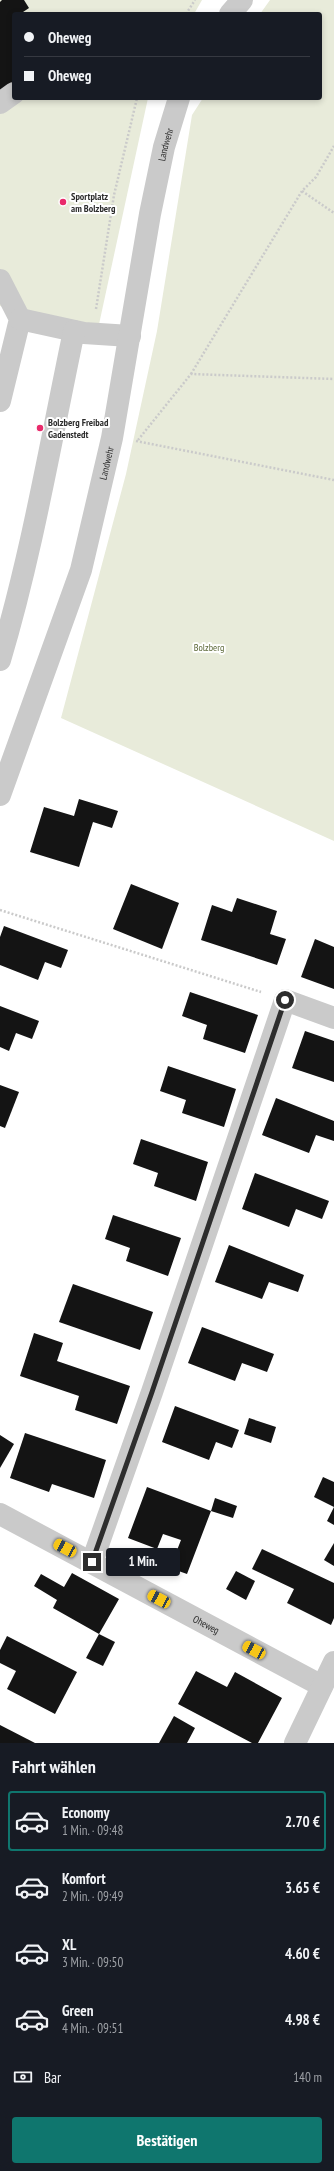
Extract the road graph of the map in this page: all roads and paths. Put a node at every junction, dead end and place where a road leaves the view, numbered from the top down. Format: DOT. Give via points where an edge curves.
graph roads {
  1 [pos="195,0"];
  2 [pos="242,0"];
  3 [pos="187,12"];
  4 [pos="232,12"];
  5 [pos="12,94"];
  6 [pos="137,100"];
  7 [pos="178,100"];
  8 [pos="0,103"];
  9 [pos="334,146"];
  10 [pos="302,191"];
  11 [pos="334,212"];
  12 [pos="0,280"];
  13 [pos="20,319"];
  14 [pos="74,331"];
  15 [pos="97,334"];
  16 [pos="130,336"];
  17 [pos="191,374"];
  18 [pos="334,379"];
  19 [pos="0,401"];
  20 [pos="112,438"];
  21 [pos="137,441"];
  22 [pos="334,480"];
  23 [pos="0,660"];
  24 [pos="0,792"];
  25 [pos="0,910"];
  26 [pos="285,1000"];
  27 [pos="334,1018"];
  28 [pos="0,1514"];
  29 [pos="92,1562"];
  30 [pos="334,1662"];
  31 [pos="322,1686"];
  32 [pos="295,1743"];
  1 -- 3 [label="path"];
  2 -- 4 [label="street"];
  5 -- 8 [label="street"];
  6 -- 15 [label="path" via="114,195 96,305"];
  7 -- 16 [label="street, Landwehr" via="164,147 150,214"];
  9 -- 10 [label="path" via="316,177"];
  10 -- 11 [label="path"];
  10 -- 17 [label="path"];
  12 -- 13 [label="street"];
  13 -- 14 [label="street"];
  13 -- 19 [label="street"];
  14 -- 15 [label="street"];
  14 -- 23 [label="street" via="32,531"];
  15 -- 16 [label="street"];
  16 -- 20 [label="street, Landwehr"];
  17 -- 18 [label="path"];
  17 -- 21 [label="path"];
  20 -- 21 [label="path"];
  20 -- 24 [label="street, Landwehr" via="81,570"];
  21 -- 22 [label="path"];
  25 -- 26 [label="path"];
  26 -- 27 [label="street"];
  26 -- 29 [label="street"];
  28 -- 29 [label="street, Oheweg"];
  29 -- 31 [label="street, Oheweg"];
  30 -- 31 [label="street"];
  31 -- 32 [label="street"];
}
